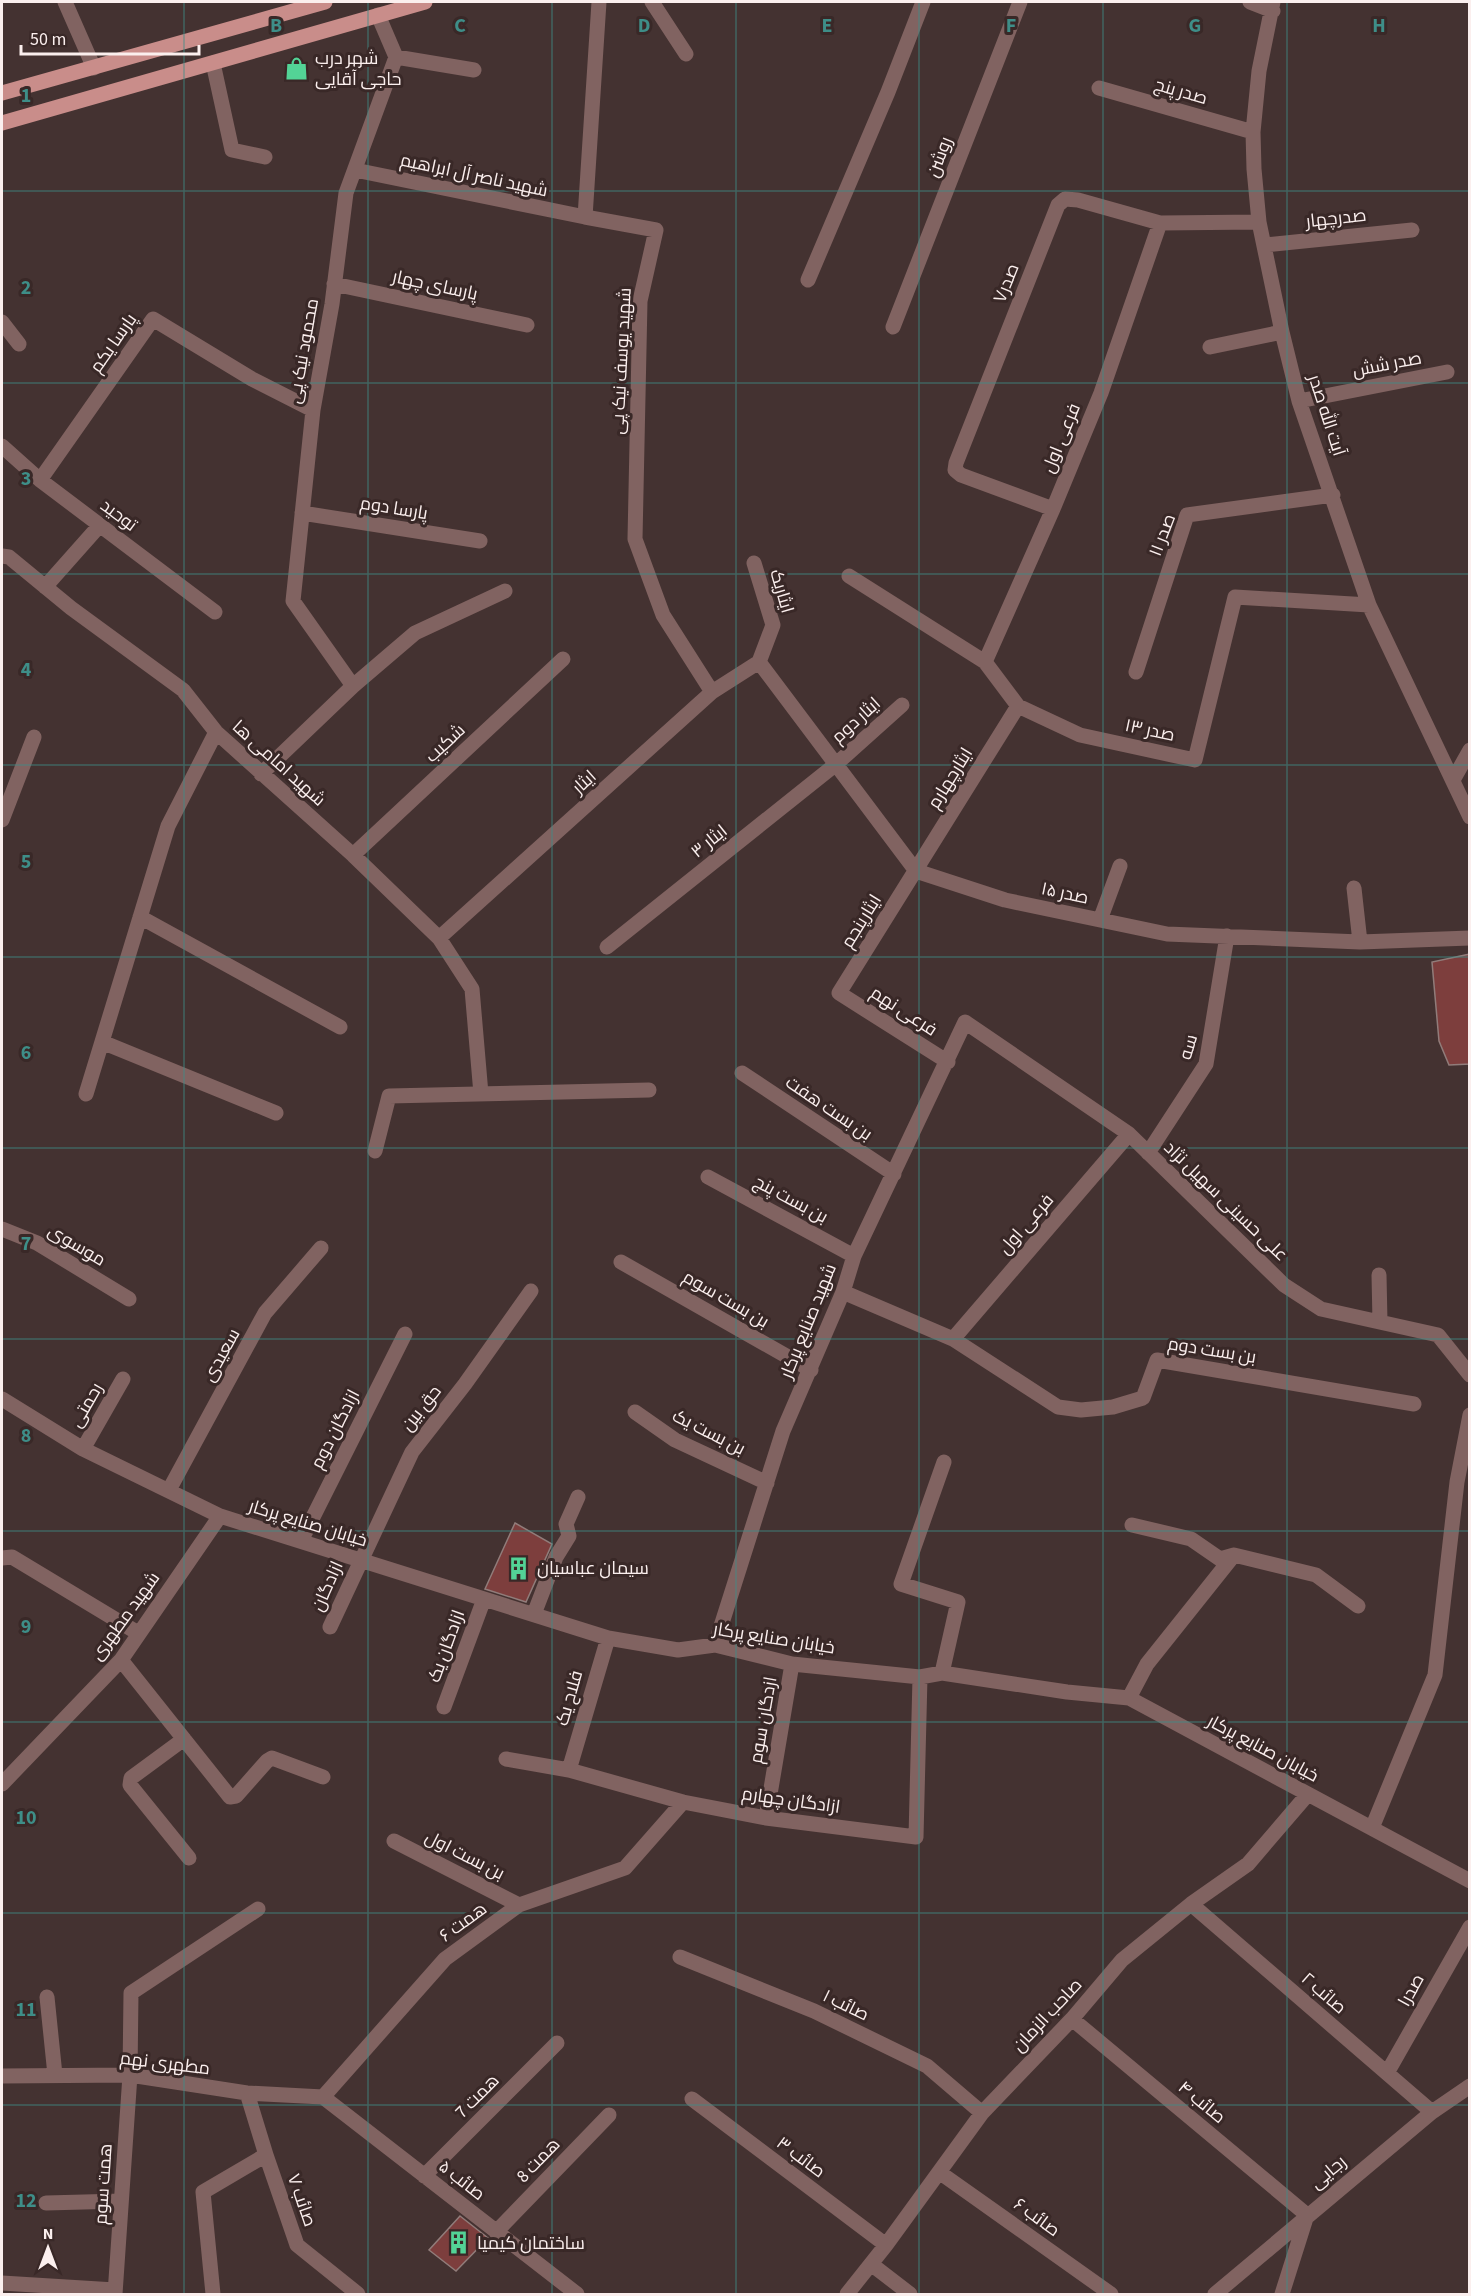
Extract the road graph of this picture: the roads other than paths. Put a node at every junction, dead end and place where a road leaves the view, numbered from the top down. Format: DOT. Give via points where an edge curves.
graph roads {
  1 [pos="65,2"];
  2 [pos="325,2"];
  3 [pos="426,2"];
  4 [pos="599,2"];
  5 [pos="652,2"];
  6 [pos="923,2"];
  7 [pos="1020,2"];
  8 [pos="1250,2"];
  9 [pos="1273,6"];
  10 [pos="378,15"];
  11 [pos="686,54"];
  12 [pos="396,57"];
  13 [pos="213,63"];
  14 [pos="94,68"];
  15 [pos="474,70"];
  16 [pos="1099,88"];
  17 [pos="2,93"];
  18 [pos="2,123"];
  19 [pos="1253,132"];
  20 [pos="265,157"];
  21 [pos="356,170"];
  22 [pos="585,217"];
  23 [pos="1259,222"];
  24 [pos="1160,223"];
  25 [pos="1412,230"];
  26 [pos="1265,245"];
  27 [pos="808,280"];
  28 [pos="334,284"];
  29 [pos="2,322"];
  30 [pos="527,325"];
  31 [pos="893,327"];
  32 [pos="1282,332"];
  33 [pos="19,344"];
  34 [pos="1210,347"];
  35 [pos="1447,372"];
  36 [pos="1299,401"];
  37 [pos="313,410"];
  38 [pos="2,446"];
  39 [pos="40,480"];
  40 [pos="1333,495"];
  41 [pos="1053,509"];
  42 [pos="302,513"];
  43 [pos="100,525"];
  44 [pos="480,541"];
  45 [pos="4,560"];
  46 [pos="754,563"];
  47 [pos="849,576"];
  48 [pos="45,587"];
  49 [pos="505,591"];
  50 [pos="1369,605"];
  51 [pos="215,612"];
  52 [pos="563,659"];
  53 [pos="759,662"];
  54 [pos="985,662"];
  55 [pos="1136,672"];
  56 [pos="353,686"];
  57 [pos="712,692"];
  58 [pos="902,705"];
  59 [pos="1018,705"];
  60 [pos="216,732"];
  61 [pos="34,737"];
  62 [pos="1470,750"];
  63 [pos="836,765"];
  64 [pos="261,774"];
  65 [pos="1453,780"];
  66 [pos="1470,817"];
  67 [pos="2,820"];
  68 [pos="353,855"];
  69 [pos="1120,866"];
  70 [pos="916,871"];
  71 [pos="1354,888"];
  72 [pos="140,917"];
  73 [pos="1100,920"];
  74 [pos="1227,936"];
  75 [pos="439,938"];
  76 [pos="1470,938"];
  77 [pos="1360,942"];
  78 [pos="607,948"];
  79 [pos="839,993"];
  80 [pos="965,1022"];
  81 [pos="340,1028"];
  82 [pos="102,1042"];
  83 [pos="948,1062"];
  84 [pos="742,1073"];
  85 [pos="649,1090"];
  86 [pos="86,1094"];
  87 [pos="481,1094"];
  88 [pos="276,1113"];
  89 [pos="1129,1134"];
  90 [pos="375,1151"];
  91 [pos="1148,1153"];
  92 [pos="894,1174"];
  93 [pos="708,1177"];
  94 [pos="2,1229"];
  95 [pos="321,1248"];
  96 [pos="854,1256"];
  97 [pos="621,1262"];
  98 [pos="1379,1275"];
  99 [pos="531,1291"];
  100 [pos="843,1292"];
  101 [pos="129,1299"];
  102 [pos="1380,1322"];
  103 [pos="405,1334"];
  104 [pos="953,1339"];
  105 [pos="811,1370"];
  106 [pos="1470,1375"];
  107 [pos="123,1379"];
  108 [pos="2,1399"];
  109 [pos="1414,1404"];
  110 [pos="635,1412"];
  111 [pos="1470,1415"];
  112 [pos="83,1449"];
  113 [pos="944,1462"];
  114 [pos="767,1483"];
  115 [pos="169,1490"];
  116 [pos="578,1497"];
  117 [pos="220,1516"];
  118 [pos="1132,1525"];
  119 [pos="301,1541"];
  120 [pos="1234,1555"];
  121 [pos="2,1558"];
  122 [pos="360,1560"];
  123 [pos="484,1599"];
  124 [pos="1358,1606"];
  125 [pos="534,1614"];
  126 [pos="330,1628"];
  127 [pos="138,1633"];
  128 [pos="608,1638"];
  129 [pos="715,1644"];
  130 [pos="121,1660"];
  131 [pos="792,1664"];
  132 [pos="942,1673"];
  133 [pos="920,1677"];
  134 [pos="1128,1698"];
  135 [pos="444,1707"];
  136 [pos="184,1739"];
  137 [pos="506,1759"];
  138 [pos="569,1770"];
  139 [pos="323,1777"];
  140 [pos="2,1784"];
  141 [pos="1308,1794"];
  142 [pos="683,1802"];
  143 [pos="766,1818"];
  144 [pos="1372,1828"];
  145 [pos="394,1840"];
  146 [pos="189,1858"];
  147 [pos="1470,1881"];
  148 [pos="1191,1904"];
  149 [pos="519,1905"];
  150 [pos="258,1909"];
  151 [pos="1470,1927"];
  152 [pos="680,1957"];
  153 [pos="47,1997"];
  154 [pos="1072,2019"];
  155 [pos="557,2043"];
  156 [pos="1387,2073"];
  157 [pos="55,2075"];
  158 [pos="130,2075"];
  159 [pos="2,2076"];
  160 [pos="1470,2086"];
  161 [pos="247,2093"];
  162 [pos="323,2097"];
  163 [pos="692,2099"];
  164 [pos="1432,2112"];
  165 [pos="981,2113"];
  166 [pos="609,2115"];
  167 [pos="266,2155"];
  168 [pos="939,2172"];
  169 [pos="424,2176"];
  170 [pos="121,2201"];
  171 [pos="46,2202"];
  172 [pos="1307,2215"];
  173 [pos="496,2232"];
  174 [pos="886,2245"];
  175 [pos="871,2264"];
  176 [pos="2,2283"];
  177 [pos="115,2292"];
  178 [pos="213,2295"];
  179 [pos="358,2295"];
  180 [pos="577,2295"];
  181 [pos="847,2295"];
  182 [pos="910,2295"];
  183 [pos="1111,2295"];
  184 [pos="1215,2295"];
  185 [pos="1282,2295"];
  1 -- 14 [label="street"];
  2 -- 14 [label="main road"];
  3 -- 10 [label="main road"];
  4 -- 22 [label="street"];
  5 -- 11 [label="street"];
  6 -- 27 [label="street"];
  7 -- 31 [label="street, روشن"];
  8 -- 9 [label="street"];
  9 -- 19 [label="street, آیت الله صدر" via="1259,71"];
  10 -- 12 [label="street"];
  10 -- 13 [label="main road"];
  12 -- 15 [label="street"];
  12 -- 21 [label="street, محمود نیک پی"];
  13 -- 18 [label="main road"];
  13 -- 20 [label="street" via="232,150"];
  14 -- 17 [label="main road"];
  16 -- 19 [label="street, صدر پنج"];
  19 -- 23 [label="street, آیت الله صدر"];
  21 -- 22 [label="street, شهید ناصر آل ابراهیم"];
  21 -- 28 [label="street, محمود نیک پی" via="346,194"];
  22 -- 57 [label="street, شهید یوسف نیک پی" via="656,230 640,301 635,539 663,615"];
  23 -- 24 [label="street, صدر۷"];
  23 -- 26 [label="street, آیت الله صدر"];
  24 -- 41 [label="street, فرعی اول" via="1101,393"];
  24 -- 41 [label="street, صدر۷" via="1077,200 1065,199 1058,205 956,463 955,470 961,475"];
  25 -- 26 [label="street, صدرچهار"];
  26 -- 32 [label="street, آیت الله صدر"];
  28 -- 30 [label="street, پارسای چهار"];
  28 -- 37 [label="street, محمود نیک پی"];
  29 -- 33 [label="street"];
  32 -- 34 [label="street"];
  32 -- 36 [label="street, آیت الله صدر"];
  35 -- 36 [label="street, صدر شش"];
  36 -- 40 [label="street, آیت الله صدر"];
  37 -- 39 [label="street, پارسا یکم" via="252,379 153,319"];
  37 -- 42 [label="street, محمود نیک پی"];
  38 -- 39 [label="street, توحید"];
  39 -- 43 [label="street, توحید"];
  40 -- 50 [label="street, آیت الله صدر"];
  40 -- 55 [label="street, صدر ۱۱" via="1187,515"];
  41 -- 54 [label="street, فرعی اول"];
  42 -- 44 [label="street, پارسا دوم"];
  42 -- 56 [label="street, محمود نیک پی" via="293,601"];
  43 -- 48 [label="street"];
  43 -- 51 [label="street, توحید"];
  45 -- 48 [label="street, شهید امامی ها"];
  46 -- 53 [label="street, ایثاریک" via="773,625"];
  47 -- 54 [label="street, صدر ۱۳"];
  48 -- 60 [label="street, شهید امامی ها" via="183,690"];
  49 -- 56 [label="street" via="415,633"];
  50 -- 59 [label="street, صدر ۱۳" via="1235,597 1195,760 1080,735"];
  50 -- 65 [label="street, آیت الله صدر"];
  52 -- 68 [label="street, شکیب"];
  53 -- 57 [label="street, ایثار"];
  53 -- 63 [label="street"];
  54 -- 59 [label="street, صدر ۱۳"];
  56 -- 64 [label="street"];
  57 -- 75 [label="street, ایثار"];
  58 -- 63 [label="street, ایثار دوم"];
  59 -- 70 [label="street, ایثارچهارم"];
  60 -- 64 [label="street, شهید امامی ها"];
  60 -- 72 [label="street" via="168,826"];
  61 -- 67 [label="street"];
  62 -- 65 [label="street"];
  63 -- 70 [label="street"];
  63 -- 78 [label="street, ایثار ۳"];
  64 -- 68 [label="street, شهید امامی ها"];
  65 -- 66 [label="street, آیت الله صدر"];
  68 -- 75 [label="street, شهید امامی ها"];
  69 -- 73 [label="street"];
  70 -- 73 [label="street, صدر ۱۵" via="1005,900"];
  70 -- 79 [label="street, ایثارپنجم"];
  71 -- 77 [label="street"];
  72 -- 81 [label="street"];
  72 -- 82 [label="street"];
  73 -- 74 [label="street, صدر ۱۵" via="1167,934"];
  74 -- 77 [label="street, صدر ۱۵"];
  74 -- 91 [label="street, سه" via="1206,1064"];
  75 -- 87 [label="street, شهید امامی ها" via="472,989"];
  76 -- 77 [label="street, صدر ۱۵"];
  79 -- 83 [label="street, فرعی نهم"];
  80 -- 83 [label="street, شهید صنایع پرکار"];
  80 -- 89 [label="street, علی حسینی سهیل نژاد"];
  82 -- 86 [label="street"];
  82 -- 88 [label="street"];
  83 -- 92 [label="street, شهید صنایع پرکار"];
  84 -- 92 [label="street, بن بست هفت"];
  85 -- 87 [label="street"];
  87 -- 90 [label="street" via="389,1096"];
  89 -- 91 [label="street, علی حسینی سهیل نژاد"];
  89 -- 104 [label="street, فرعی اول"];
  91 -- 102 [label="street, علی حسینی سهیل نژاد" via="1284,1284 1322,1309"];
  92 -- 96 [label="street, شهید صنایع پرکار"];
  93 -- 96 [label="street, بن بست پنج"];
  94 -- 101 [label="street, موسوی" via="37,1243"];
  95 -- 115 [label="street, سعیدی" via="266,1313"];
  96 -- 100 [label="street, شهید صنایع پرکار"];
  97 -- 105 [label="street, بن بست سوم"];
  98 -- 102 [label="street"];
  99 -- 122 [label="street, حق بین" via="412,1452"];
  100 -- 104 [label="street, بن بست دوم"];
  100 -- 105 [label="street, شهید صنایع پرکار"];
  102 -- 106 [label="street, علی حسینی سهیل نژاد" via="1438,1335"];
  103 -- 119 [label="street, ازادگان دوم"];
  104 -- 109 [label="street, بن بست دوم" via="1058,1407 1113,1407 1143,1398 1157,1360"];
  105 -- 114 [label="street, شهید صنایع پرکار" via="783,1431"];
  107 -- 112 [label="street, رحمتی"];
  108 -- 112 [label="street, خیابان صنایع پرکار"];
  110 -- 114 [label="street, بن بست یک" via="675,1440"];
  111 -- 144 [label="street" via="1457,1482 1435,1675"];
  112 -- 115 [label="street, خیابان صنایع پرکار"];
  113 -- 132 [label="street" via="901,1584 958,1602"];
  114 -- 129 [label="street, شهید صنایع پرکار"];
  115 -- 117 [label="street, خیابان صنایع پرکار"];
  116 -- 125 [label="street" via="566,1524 569,1536 556,1557"];
  117 -- 119 [label="street, خیابان صنایع پرکار"];
  117 -- 127 [label="street, شهید مطهری"];
  118 -- 120 [label="street" via="1191,1539 1220,1559"];
  119 -- 122 [label="street, خیابان صنایع پرکار"];
  120 -- 124 [label="street" via="1316,1575"];
  120 -- 134 [label="street" via="1147,1664"];
  121 -- 127 [label="street" via="12,1557"];
  122 -- 123 [label="street, خیابان صنایع پرکار"];
  122 -- 126 [label="street, ازادگان"];
  123 -- 125 [label="street, خیابان صنایع پرکار"];
  123 -- 135 [label="street, ازادگان یک"];
  125 -- 128 [label="street, خیابان صنایع پرکار"];
  127 -- 130 [label="street, شهید مطهری"];
  128 -- 129 [label="street, خیابان صنایع پرکار" via="678,1650"];
  128 -- 138 [label="street, فلاح یک"];
  129 -- 131 [label="street, خیابان صنایع پرکار"];
  130 -- 136 [label="street"];
  130 -- 140 [label="street, شهید مطهری"];
  131 -- 133 [label="street, خیابان صنایع پرکار"];
  131 -- 143 [label="street, ازدگان سوم"];
  132 -- 133 [label="street, خیابان صنایع پرکار"];
  132 -- 134 [label="street, خیابان صنایع پرکار"];
  133 -- 143 [label="street, ازادگان چهارم" via="916,1837"];
  134 -- 141 [label="street, خیابان صنایع پرکار"];
  136 -- 139 [label="street" via="230,1797 236,1796 272,1758"];
  136 -- 146 [label="street" via="130,1778 130,1785"];
  137 -- 138 [label="street, ازادگان چهارم"];
  138 -- 142 [label="street, ازادگان چهارم"];
  141 -- 144 [label="street, خیابان صنایع پرکار"];
  141 -- 148 [label="street, صاحب الزمان" via="1248,1864"];
  142 -- 143 [label="street, ازادگان چهارم"];
  142 -- 149 [label="street, همت ۶" via="625,1868"];
  144 -- 147 [label="street, خیابان صنایع پرکار"];
  145 -- 149 [label="street, بن بست اول"];
  148 -- 154 [label="street, صاحب الزمان" via="1122,1960"];
  148 -- 156 [label="street, صائب ۲"];
  149 -- 162 [label="street, همت ۶" via="446,1959"];
  150 -- 158 [label="street, همت سوم" via="131,1993"];
  151 -- 156 [label="street, صدرا"];
  152 -- 165 [label="street, صائب ۱" via="814,2011 927,2066"];
  153 -- 157 [label="street"];
  154 -- 165 [label="street, صاحب الزمان"];
  154 -- 172 [label="street, صائب ۴"];
  155 -- 169 [label="street, همت 7"];
  156 -- 164 [label="street, صائب ۲"];
  157 -- 158 [label="street, مطهری نهم"];
  157 -- 159 [label="street, مطهری نهم"];
  158 -- 161 [label="street, مطهری نهم"];
  158 -- 170 [label="street, همت سوم"];
  160 -- 164 [label="street, رجایی"];
  161 -- 162 [label="street, مطهری نهم"];
  161 -- 167 [label="street, صائب ۷"];
  162 -- 169 [label="street, صائب ۵"];
  163 -- 174 [label="street, صائب ۳"];
  164 -- 172 [label="street, رجایی"];
  165 -- 168 [label="street, صاحب الزمان"];
  166 -- 173 [label="street, همت 8"];
  167 -- 178 [label="street" via="203,2192"];
  167 -- 179 [label="street, صائب ۷" via="297,2245"];
  168 -- 174 [label="street, صاحب الزمان"];
  168 -- 183 [label="street, صائب ۶"];
  169 -- 173 [label="street, صائب ۵"];
  170 -- 171 [label="street"];
  170 -- 177 [label="street, همت سوم"];
  172 -- 184 [label="street, رجایی"];
  172 -- 185 [label="street"];
  173 -- 180 [label="street, صائب ۵"];
  174 -- 175 [label="street, صاحب الزمان"];
  175 -- 181 [label="street, صاحب الزمان"];
  175 -- 182 [label="street"];
  176 -- 177 [label="street"];
}
